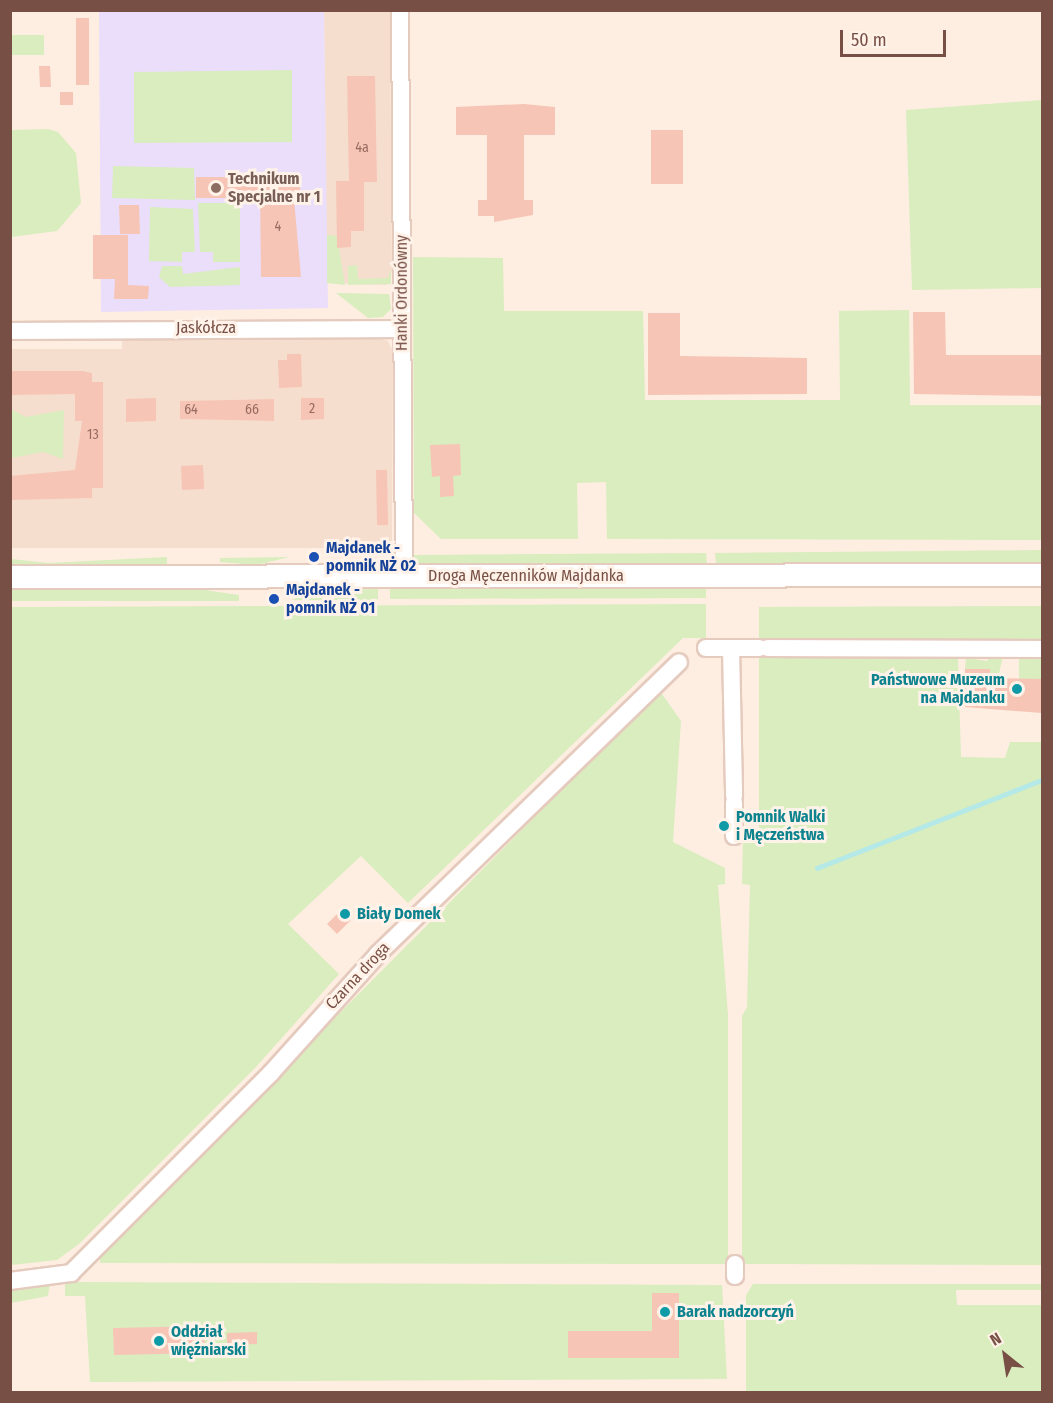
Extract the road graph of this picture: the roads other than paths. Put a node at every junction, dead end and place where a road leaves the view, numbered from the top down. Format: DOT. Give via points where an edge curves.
graph roads {
  1 [pos="400,10"];
  2 [pos="402,329"];
  3 [pos="10,331"];
  4 [pos="404,575"];
  5 [pos="1042,576"];
  6 [pos="10,577"];
  7 [pos="731,648"];
  8 [pos="1042,649"];
  9 [pos="734,836"];
  10 [pos="10,1281"];
  1 -- 2 [label="street, Hanki Ordonówny"];
  2 -- 3 [label="street, Jaskółcza"];
  2 -- 4 [label="street, Hanki Ordonówny"];
  4 -- 5 [label="street, Droga Męczenników Majdanka"];
  4 -- 6 [label="street, Droga Męczenników Majdanka"];
  7 -- 8 [label="street"];
  7 -- 9 [label="street"];
  7 -- 10 [label="street, Czarna droga" via="692,654 378,954 271,1073 71,1274"];
}
